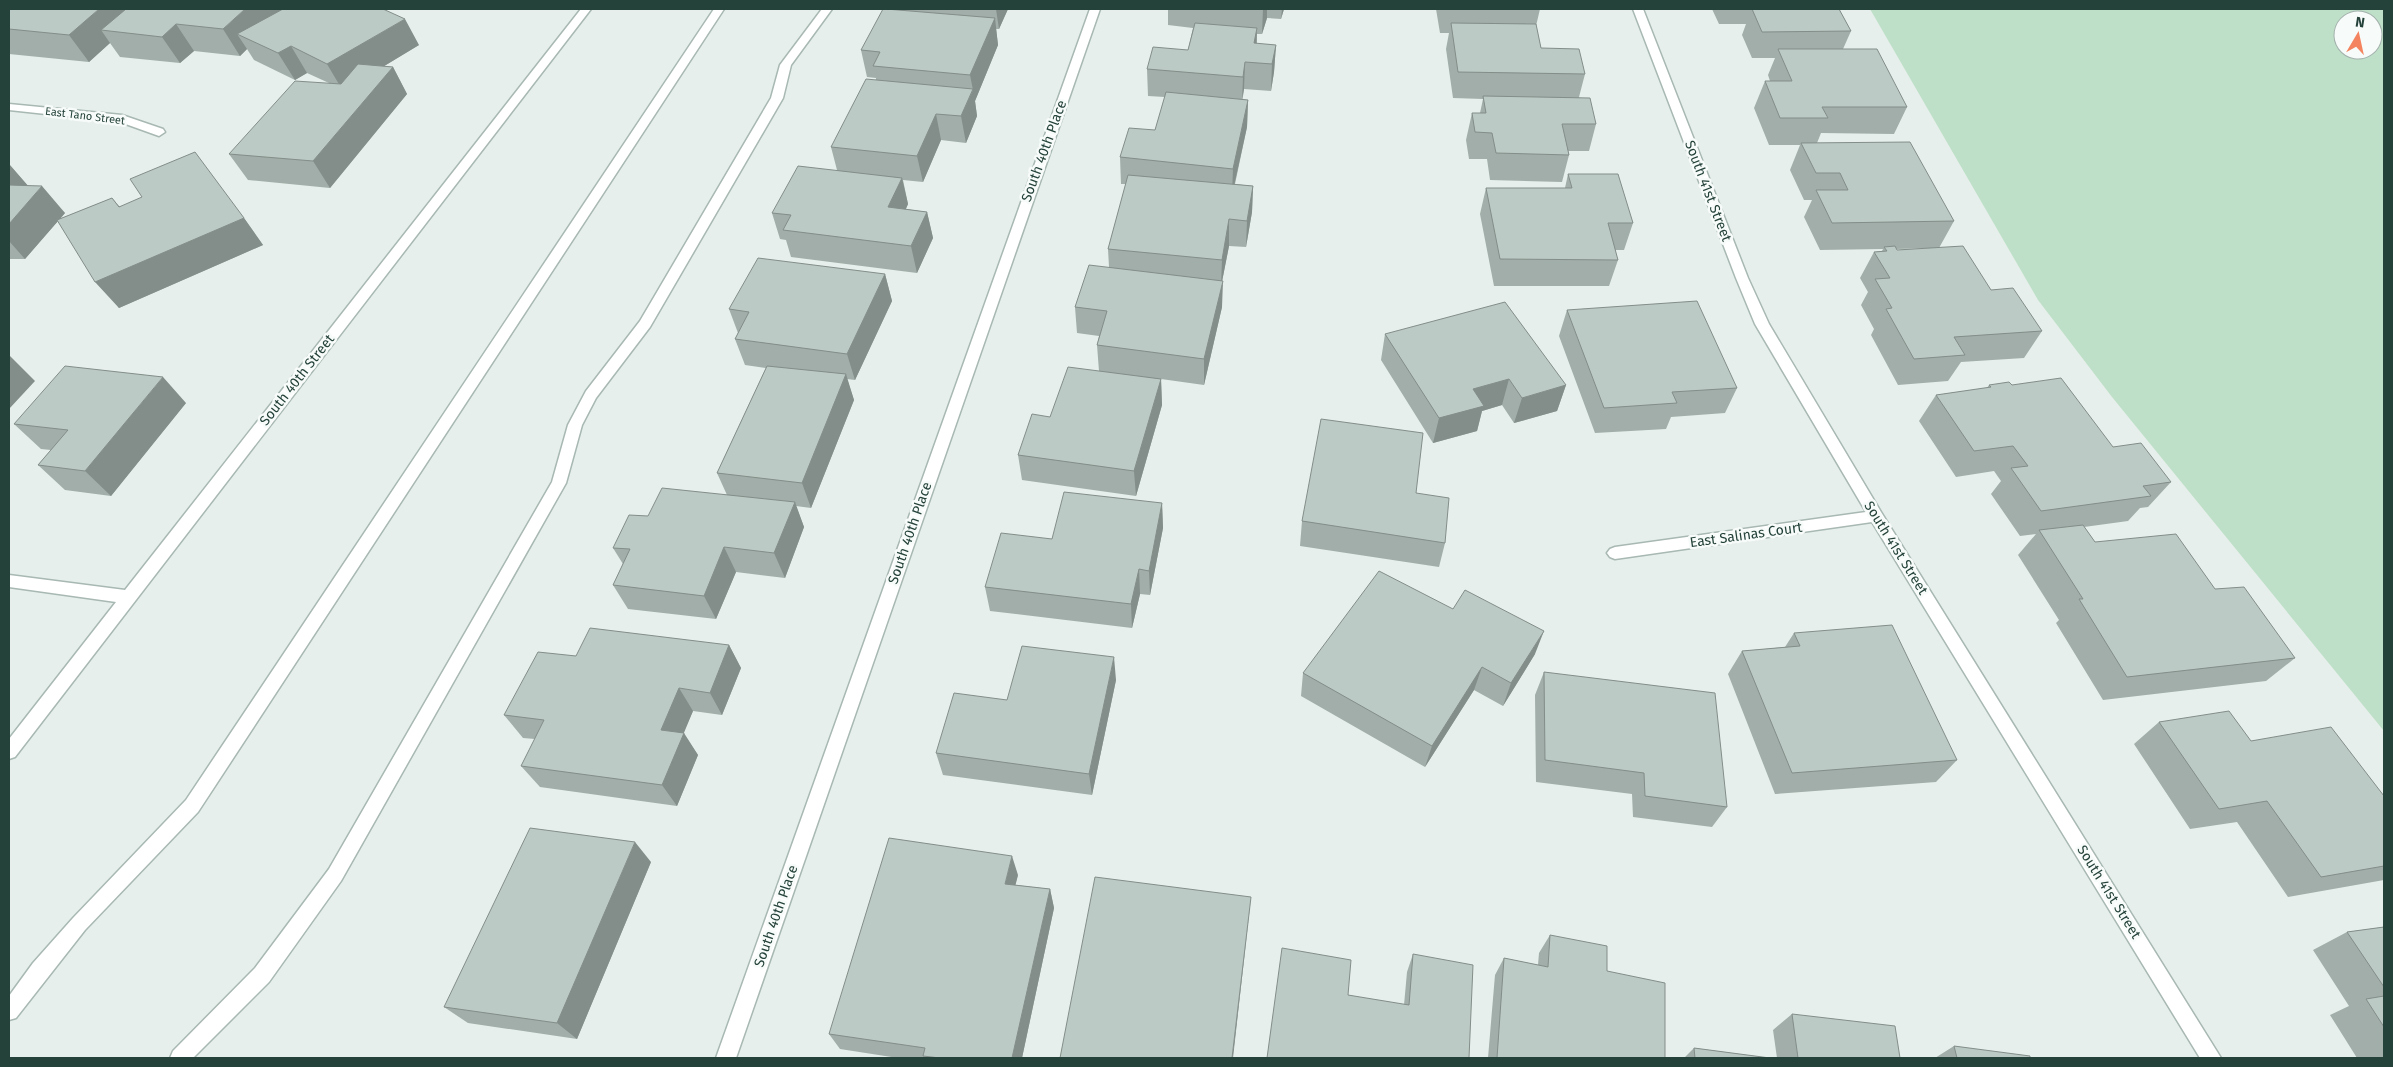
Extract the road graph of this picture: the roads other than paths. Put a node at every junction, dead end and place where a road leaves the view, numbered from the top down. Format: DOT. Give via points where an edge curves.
graph roads {
  1 [pos="586,9"];
  2 [pos="719,9"];
  3 [pos="827,9"];
  4 [pos="1095,9"];
  5 [pos="1638,9"];
  6 [pos="11,109"];
  7 [pos="159,132"];
  8 [pos="1876,516"];
  9 [pos="1615,553"];
  10 [pos="9,581"];
  11 [pos="128,597"];
  12 [pos="9,752"];
  13 [pos="9,1011"];
  14 [pos="180,1058"];
  15 [pos="726,1058"];
  16 [pos="2211,1058"];
  1 -- 11 [label="street, South 40th Street"];
  2 -- 13 [label="street" via="192,806 79,924"];
  3 -- 14 [label="street" via="786,65 777,98 646,324 592,395 575,425 559,483 335,875 262,975"];
  4 -- 15 [label="street, South 40th Place"];
  5 -- 8 [label="street, South 41st Street" via="1752,303"];
  6 -- 7 [label="street, East Tano Street" via="122,119"];
  8 -- 9 [label="street, East Salinas Court"];
  8 -- 16 [label="street, South 41st Street"];
  10 -- 11 [label="street"];
  11 -- 12 [label="street, South 40th Street"];
}
